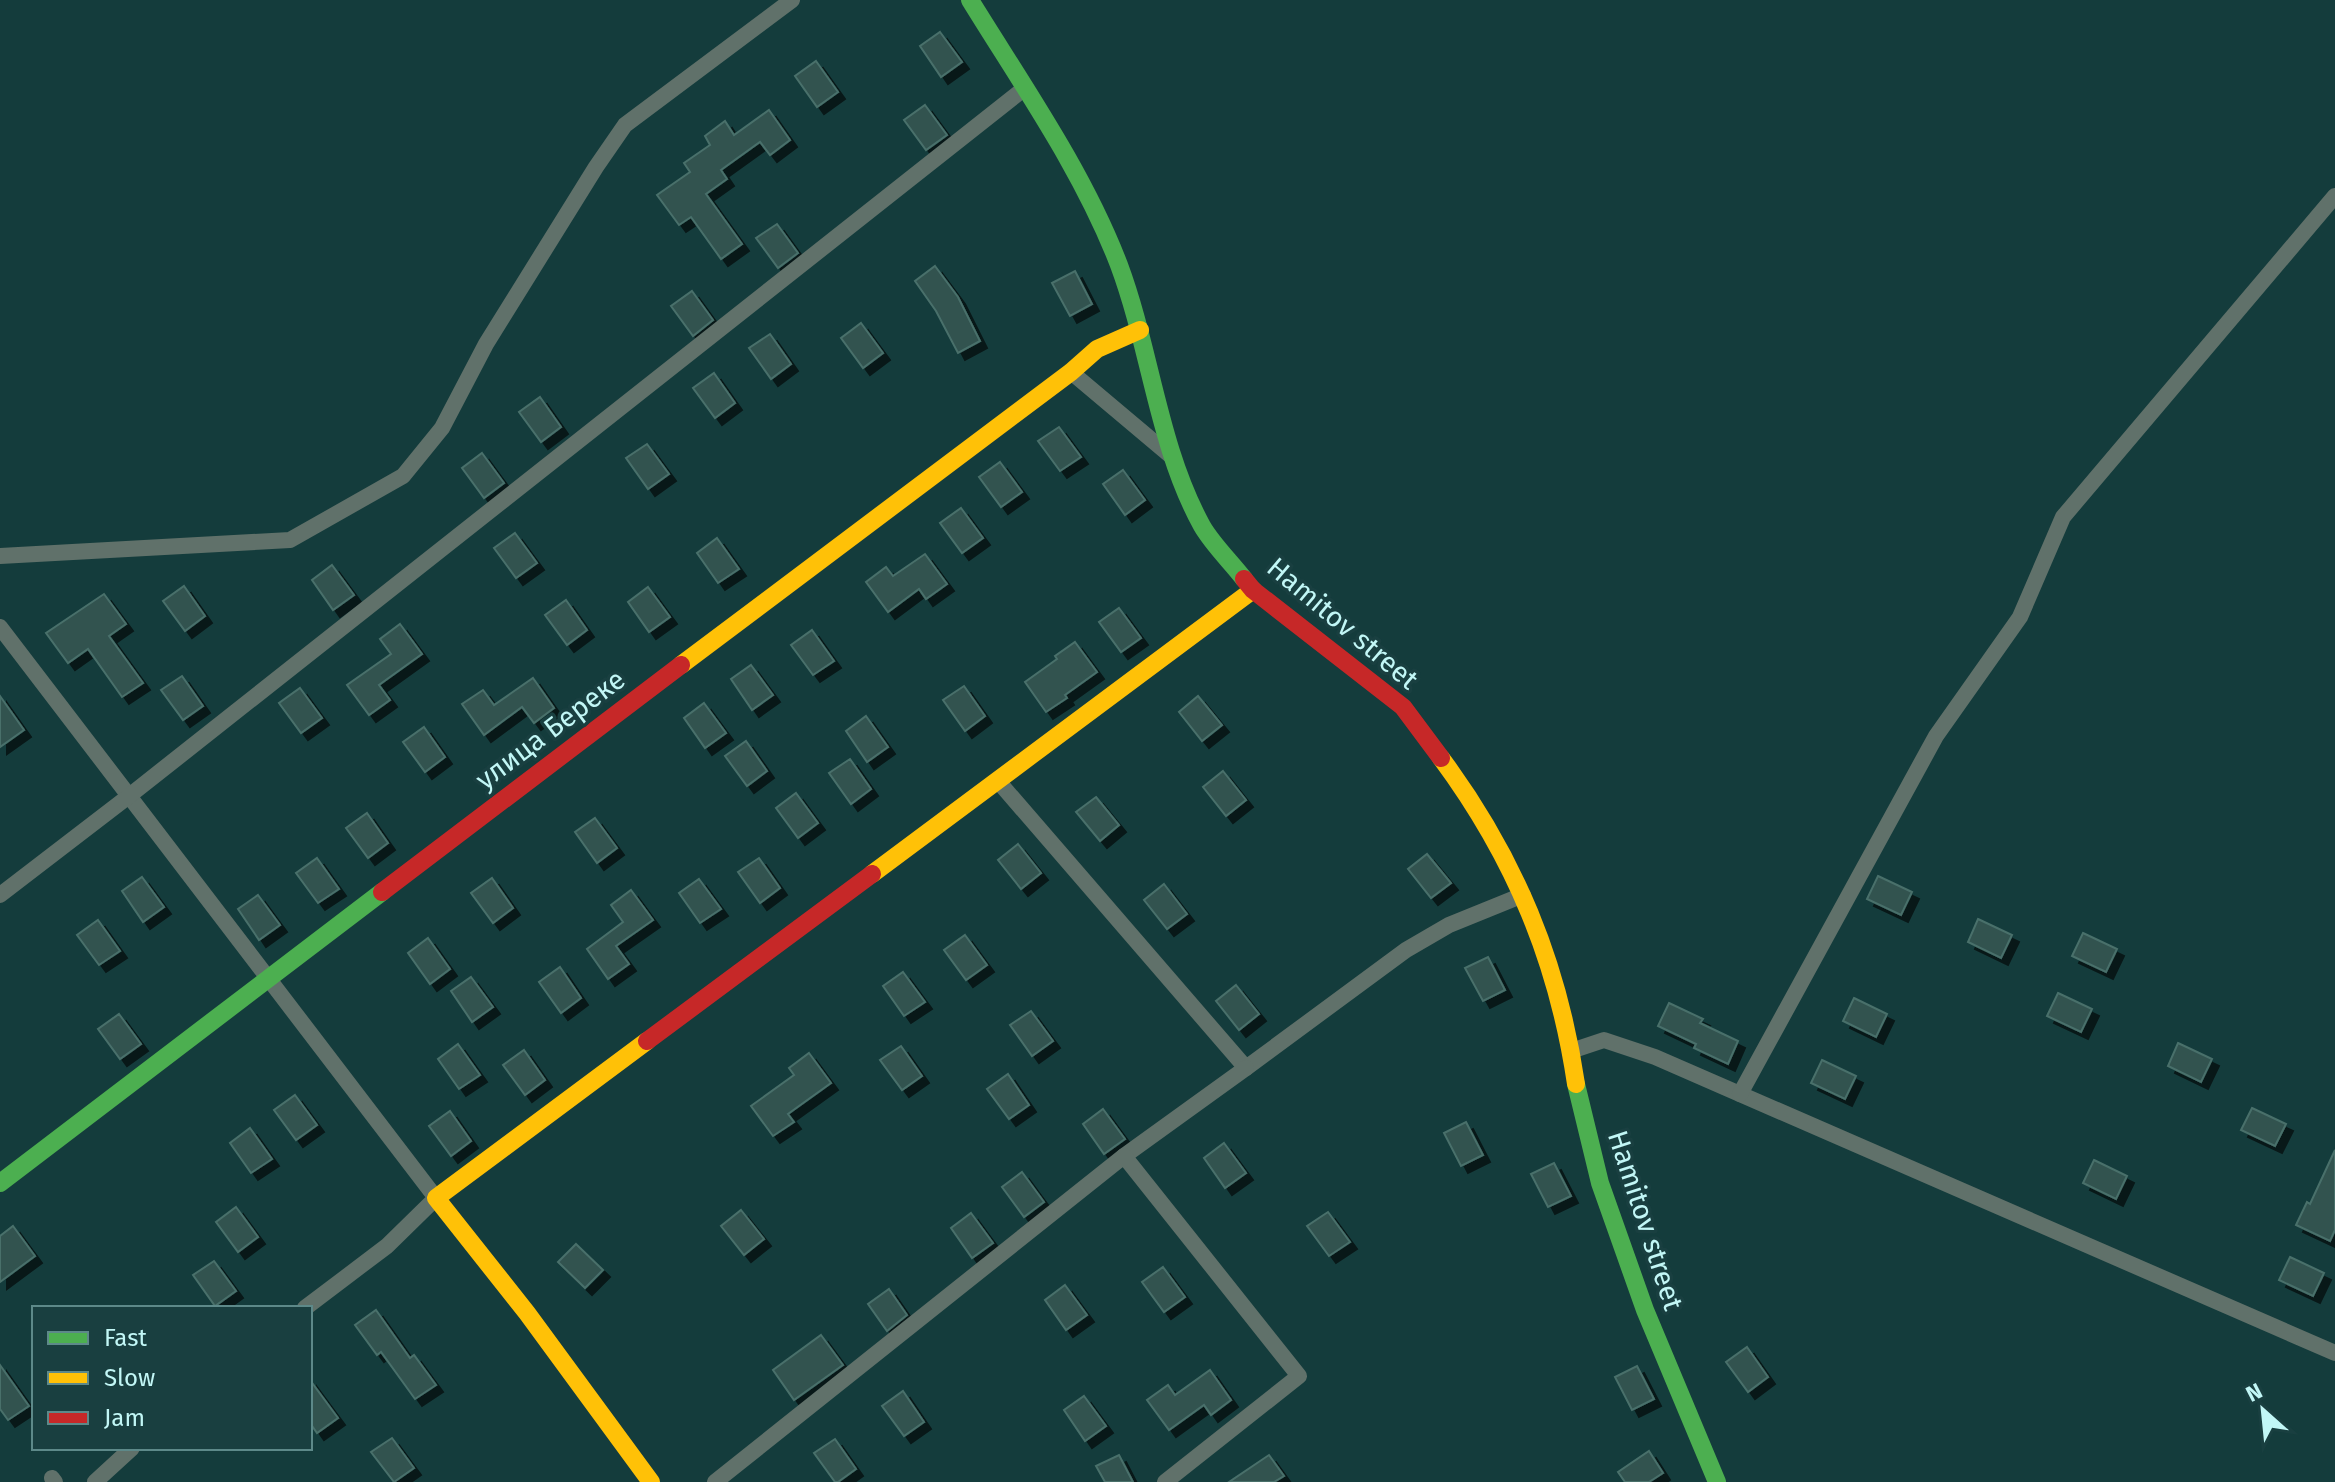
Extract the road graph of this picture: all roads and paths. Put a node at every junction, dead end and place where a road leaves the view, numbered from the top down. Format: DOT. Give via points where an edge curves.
graph roads {
  1 [pos="792,0"];
  2 [pos="970,0"];
  3 [pos="1025,88"];
  4 [pos="2335,196"];
  5 [pos="1140,330"];
  6 [pos="1071,372"];
  7 [pos="1172,457"];
  8 [pos="0,556"];
  9 [pos="1253,590"];
  10 [pos="0,627"];
  11 [pos="998,781"];
  12 [pos="129,796"];
  13 [pos="0,895"];
  14 [pos="1523,895"];
  15 [pos="268,979"];
  16 [pos="1571,1051"];
  17 [pos="1246,1068"];
  18 [pos="1740,1094"];
  19 [pos="1124,1156"];
  20 [pos="0,1183"];
  21 [pos="436,1198"];
  22 [pos="308,1306"];
  23 [pos="2334,1349"];
  24 [pos="130,1450"];
  25 [pos="95,1482"];
  26 [pos="651,1482"];
  27 [pos="715,1482"];
  28 [pos="1165,1482"];
  29 [pos="1717,1482"];
  1 -- 8 [label="street" via="625,125 486,344 442,428 403,476 290,540"];
  2 -- 3 [label="street, Hamitov street"];
  3 -- 5 [label="street, Hamitov street" via="1079,177 1119,265"];
  3 -- 12 [label="street"];
  4 -- 18 [label="street" via="2063,517 2020,617 1936,736"];
  5 -- 6 [label="street, улица Береке" via="1097,349"];
  5 -- 7 [label="street, Hamitov street"];
  6 -- 7 [label="street"];
  6 -- 15 [label="street, улица Береке"];
  7 -- 9 [label="street, Hamitov street" via="1203,528"];
  9 -- 11 [label="street"];
  9 -- 14 [label="street, Hamitov street" via="1403,707 1463,788"];
  10 -- 12 [label="street"];
  11 -- 17 [label="street"];
  11 -- 21 [label="street"];
  12 -- 13 [label="street"];
  12 -- 15 [label="street"];
  14 -- 16 [label="street, Hamitov street" via="1549,962"];
  14 -- 17 [label="street" via="1449,925 1406,950"];
  15 -- 20 [label="street, улица Береке"];
  15 -- 21 [label="street"];
  16 -- 18 [label="street" via="1604,1040"];
  16 -- 29 [label="street, Hamitov street" via="1600,1183 1645,1310"];
  17 -- 19 [label="street"];
  18 -- 23 [label="street"];
  19 -- 27 [label="street"];
  19 -- 28 [label="street" via="1299,1376"];
  21 -- 22 [label="street" via="387,1246"];
  21 -- 26 [label="street"];
  24 -- 25 [label="street"];
}
